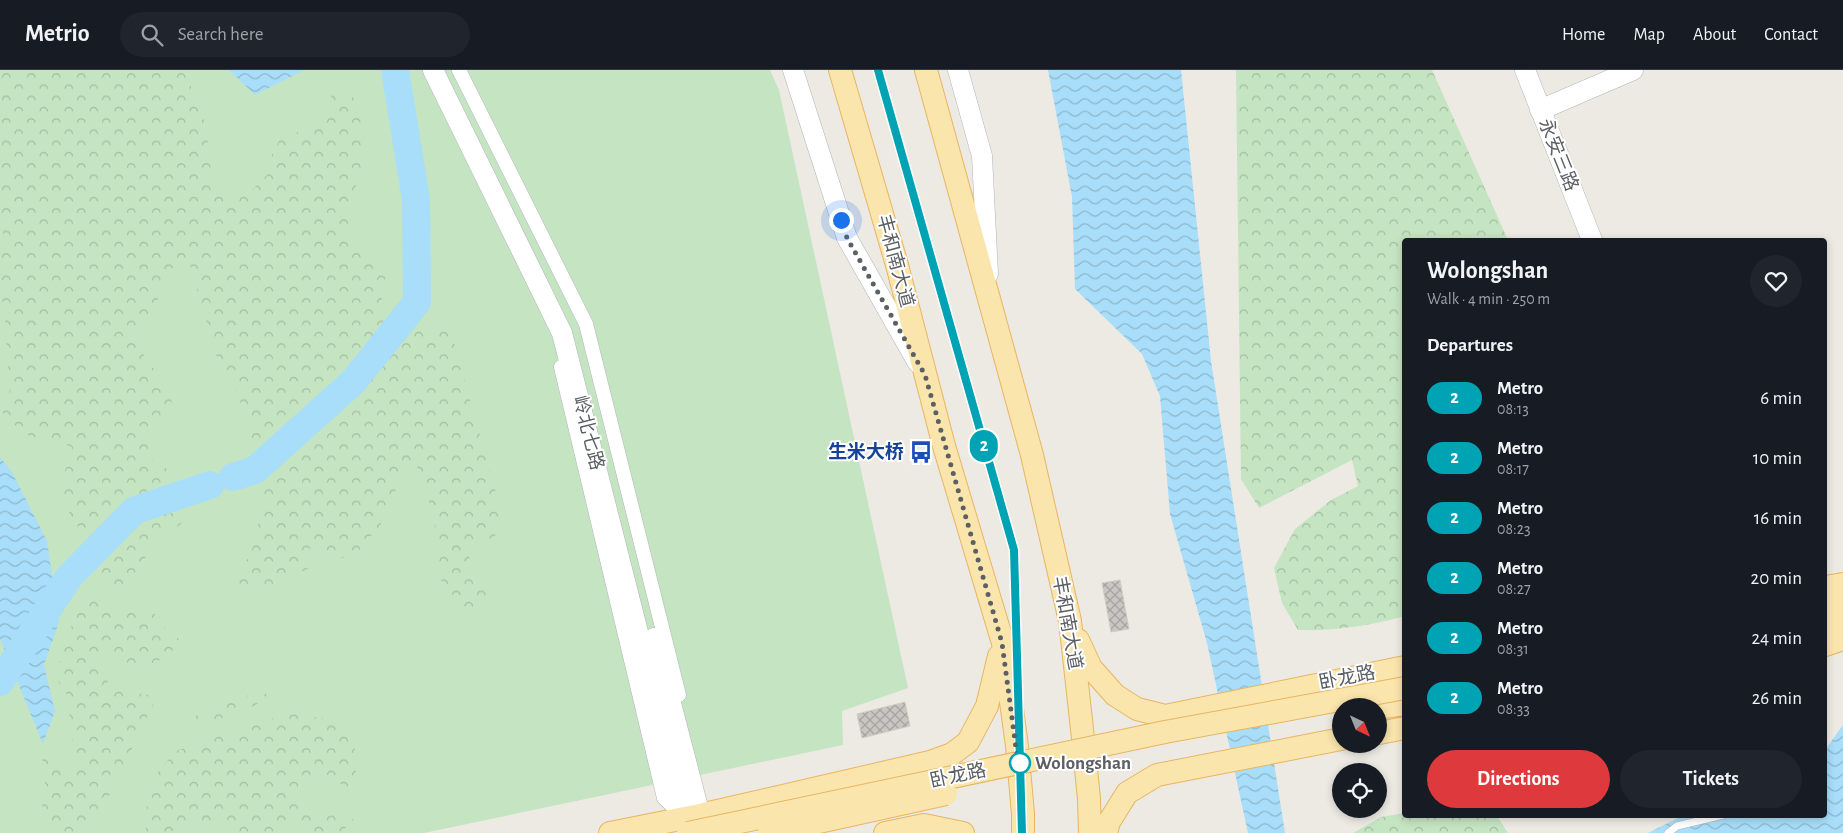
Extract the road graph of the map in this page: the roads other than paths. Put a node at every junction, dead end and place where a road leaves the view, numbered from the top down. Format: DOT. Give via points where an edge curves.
graph roads {
  1 [pos="425,70"];
  2 [pos="433,70"];
  3 [pos="447,70"];
  4 [pos="459,70"];
  5 [pos="792,70"];
  6 [pos="840,70"];
  7 [pos="926,70"];
  8 [pos="958,70"];
  9 [pos="1525,70"];
  10 [pos="1633,70"];
  11 [pos="1540,110"];
  12 [pos="1591,238"];
  13 [pos="989,298"];
  14 [pos="925,375"];
  15 [pos="1843,584"];
  16 [pos="1827,587"];
  17 [pos="1843,599"];
  18 [pos="1827,603"];
  19 [pos="1843,619"];
  20 [pos="1070,621"];
  21 [pos="1827,623"];
  22 [pos="1843,639"];
  23 [pos="1002,643"];
  24 [pos="1827,644"];
  25 [pos="1402,667"];
  26 [pos="1402,689"];
  27 [pos="1402,704"];
  28 [pos="1388,707"];
  29 [pos="1332,717"];
  30 [pos="1402,729"];
  31 [pos="1388,731"];
  32 [pos="1332,742"];
  33 [pos="1710,818"];
  34 [pos="691,822"];
  35 [pos="610,833"];
  36 [pos="769,833"];
  37 [pos="885,833"];
  38 [pos="962,833"];
  39 [pos="1022,833"];
  40 [pos="1090,833"];
  41 [pos="1106,833"];
  42 [pos="1668,833"];
  1 -- 34 [label="street" via="554,338 664,798"];
  2 -- 34 [label="street, 岭北七路" via="562,333"];
  3 -- 34 [label="street" via="573,326"];
  4 -- 34 [label="street" via="586,324 703,791"];
  5 -- 14 [label="street" via="847,238"];
  6 -- 14 [label="main road, 丰和南大道" via="898,265"];
  7 -- 13 [label="main road, 丰和南大道"];
  8 -- 13 [label="street" via="982,156"];
  9 -- 11 [label="street, 永安三路"];
  10 -- 11 [label="street"];
  11 -- 12 [label="street, 永安三路"];
  13 -- 20 [label="main road, 丰和南大道" via="1032,455"];
  14 -- 23 [label="main road, 丰和南大道"];
  15 -- 16 [label="main road"];
  17 -- 18 [label="main road"];
  19 -- 21 [label="main road"];
  20 -- 25 [label="main road, 卧龙路" via="1091,668 1115,695 1137,709 1165,716"];
  20 -- 40 [label="main road, 丰和南大道"];
  22 -- 24 [label="main road"];
  23 -- 34 [label="main road, 卧龙路" via="987,706 968,742 952,754"];
  23 -- 39 [label="main road, 丰和南大道" via="1017,746"];
  26 -- 34 [label="main road, 卧龙路, bridge"];
  27 -- 28 [label="main road, 卧龙路"];
  29 -- 36 [label="main road, 卧龙路, bridge" via="1171,745"];
  30 -- 31 [label="main road"];
  32 -- 41 [label="main road" via="1157,775 1128,793 1109,822"];
  33 -- 42 [label="lane" via="1677,826"];
  34 -- 35 [label="main road, 卧龙路"];
  37 -- 38 [label="main road" via="924,825"];
}
